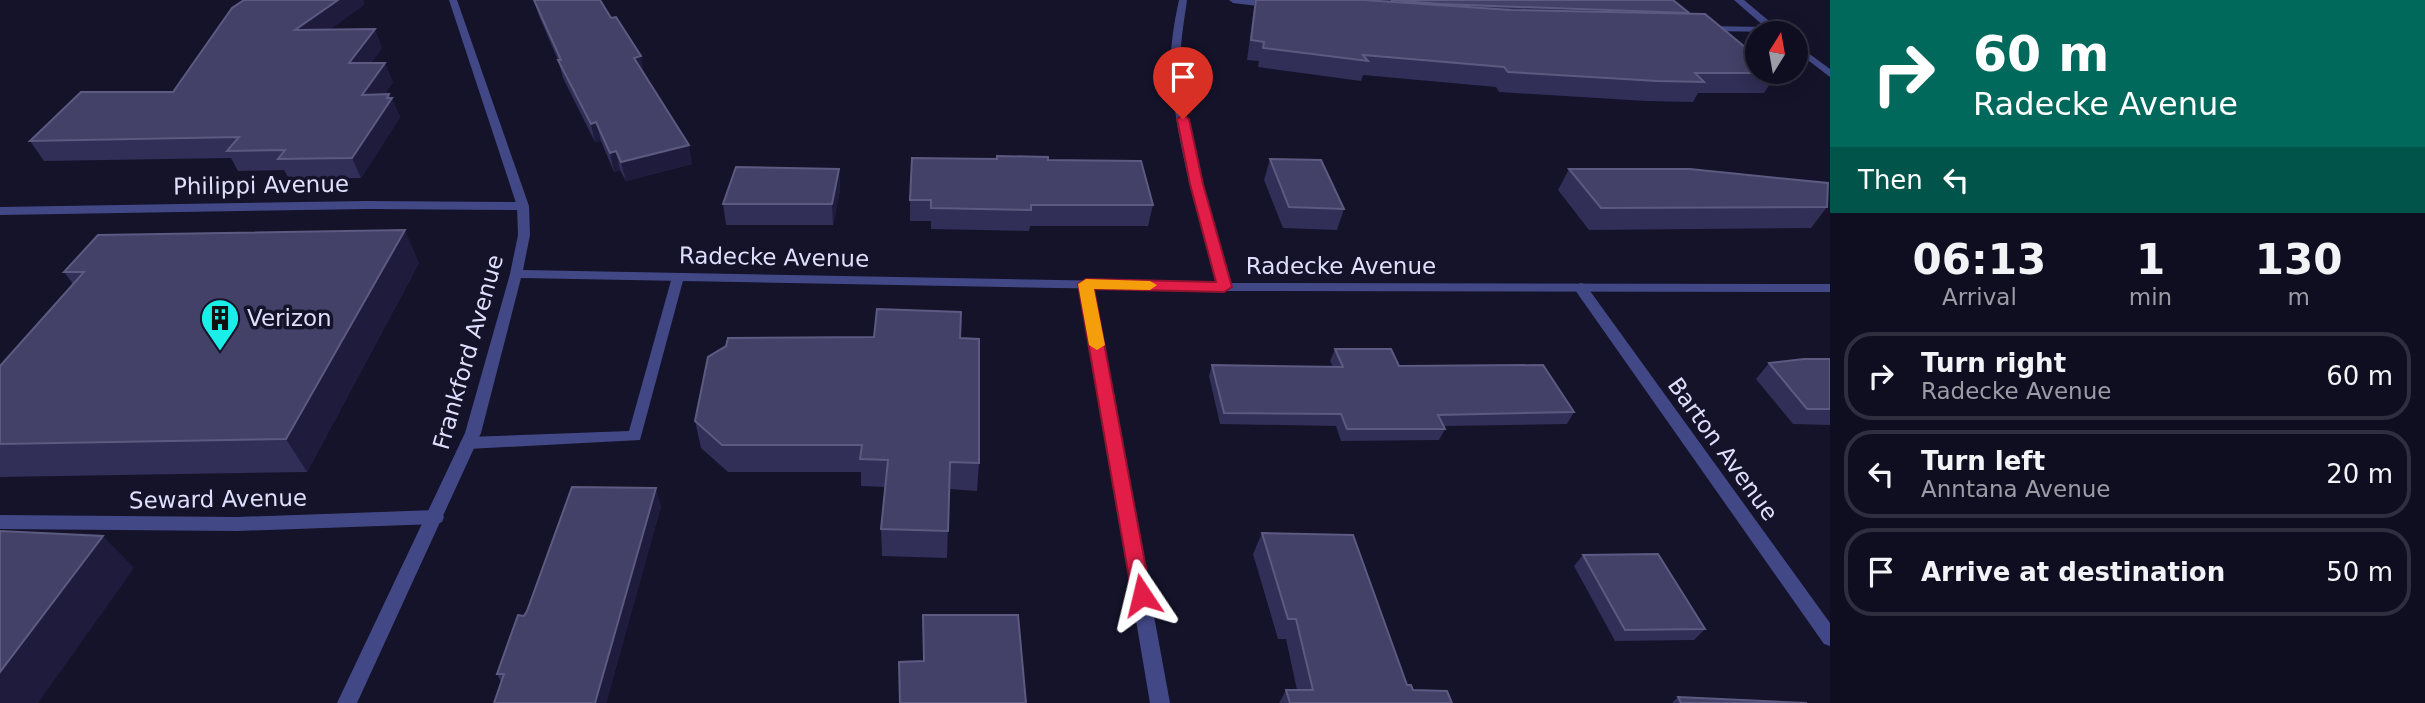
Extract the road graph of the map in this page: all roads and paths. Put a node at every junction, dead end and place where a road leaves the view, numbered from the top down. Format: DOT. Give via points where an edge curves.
graph roads {
  1 [pos="453,0"];
  2 [pos="1183,0"];
  3 [pos="1233,0"];
  4 [pos="1738,0"];
  5 [pos="1290,7"];
  6 [pos="1763,21"];
  7 [pos="1693,29"];
  8 [pos="1745,31"];
  9 [pos="1808,57"];
  10 [pos="1830,74"];
  11 [pos="523,206"];
  12 [pos="0,211"];
  13 [pos="516,274"];
  14 [pos="678,277"];
  15 [pos="1086,284"];
  16 [pos="1224,287"];
  17 [pos="1580,287"];
  18 [pos="1830,288"];
  19 [pos="468,443"];
  20 [pos="436,517"];
  21 [pos="0,522"];
  22 [pos="1830,638"];
  23 [pos="347,703"];
  24 [pos="1160,703"];
  1 -- 11 [label="street, Frankford Avenue"];
  2 -- 16 [label="street" via="1176,69 1183,119"];
  3 -- 5 [label="street"];
  4 -- 6 [label="street"];
  7 -- 8 [label="street"];
  9 -- 10 [label="street"];
  11 -- 12 [label="street, Philippi Avenue"];
  11 -- 13 [label="street, Frankford Avenue" via="524,235"];
  13 -- 14 [label="street, Radecke Avenue"];
  13 -- 19 [label="street, Frankford Avenue"];
  14 -- 15 [label="street, Radecke Avenue"];
  14 -- 19 [label="street" via="635,436"];
  15 -- 16 [label="street, Radecke Avenue"];
  15 -- 24 [label="street"];
  16 -- 17 [label="street, Radecke Avenue"];
  17 -- 18 [label="street, Radecke Avenue"];
  17 -- 22 [label="street, Barton Avenue"];
  19 -- 20 [label="street, Frankford Avenue"];
  20 -- 21 [label="street, Seward Avenue" via="237,524"];
  20 -- 23 [label="street, Frankford Avenue"];
}
